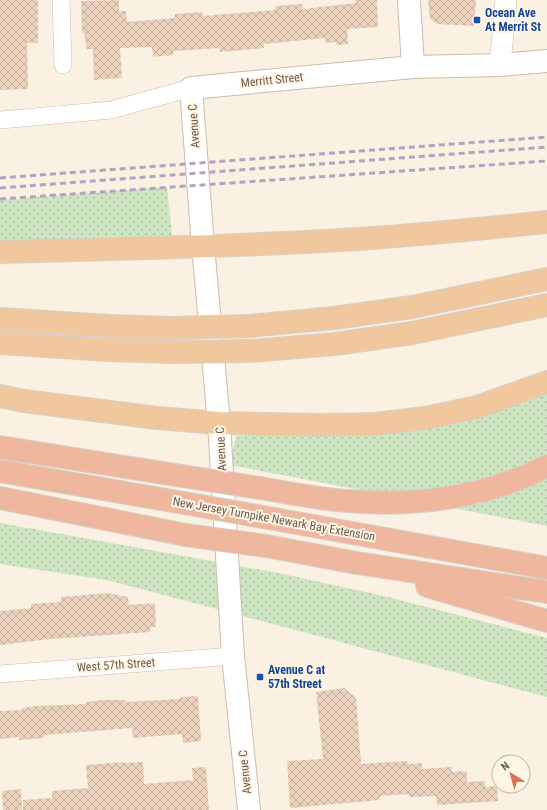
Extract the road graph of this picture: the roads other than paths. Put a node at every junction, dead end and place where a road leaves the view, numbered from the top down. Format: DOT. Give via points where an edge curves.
graph roads {
  1 [pos="61,0"];
  2 [pos="409,0"];
  3 [pos="506,0"];
  4 [pos="547,61"];
  5 [pos="63,65"];
  6 [pos="500,65"];
  7 [pos="414,67"];
  8 [pos="191,88"];
  9 [pos="0,120"];
  10 [pos="547,222"];
  11 [pos="203,246"];
  12 [pos="0,252"];
  13 [pos="547,279"];
  14 [pos="547,305"];
  15 [pos="0,319"];
  16 [pos="0,343"];
  17 [pos="547,382"];
  18 [pos="0,396"];
  19 [pos="0,401"];
  20 [pos="24,401"];
  21 [pos="219,423"];
  22 [pos="0,448"];
  23 [pos="547,466"];
  24 [pos="0,471"];
  25 [pos="0,498"];
  26 [pos="357,563"];
  27 [pos="547,568"];
  28 [pos="547,592"];
  29 [pos="547,621"];
  30 [pos="233,656"];
  31 [pos="0,674"];
  32 [pos="249,810"];
  1 -- 5 [label="street"];
  2 -- 7 [label="main road"];
  3 -- 6 [label="street"];
  4 -- 6 [label="main road, Merritt Street"];
  6 -- 7 [label="main road, Merritt Street"];
  7 -- 8 [label="main road, Merritt Street"];
  8 -- 9 [label="street, Merritt Street" via="111,110"];
  8 -- 11 [label="main road, Avenue C"];
  10 -- 11 [label="highway" via="342,240"];
  11 -- 12 [label="highway"];
  11 -- 21 [label="main road, Avenue C"];
  13 -- 15 [label="highway, bridge" via="412,307 248,326 172,328"];
  14 -- 16 [label="highway, bridge" via="412,333 334,344 250,351 108,350"];
  17 -- 21 [label="highway" via="477,408 426,418 375,424"];
  18 -- 20 [label="highway"];
  19 -- 20 [label="highway"];
  20 -- 21 [label="highway"];
  21 -- 30 [label="main road, Avenue C"];
  22 -- 23 [label="highway, bridge" via="348,501 400,503 483,490"];
  24 -- 27 [label="highway, New Jersey Turnpike Newark Bay Extension, bridge"];
  25 -- 26 [label="highway, bridge" via="186,534"];
  26 -- 28 [label="highway"];
  26 -- 29 [label="highway" via="367,571 448,591"];
  30 -- 31 [label="street, West 57th Street"];
  30 -- 32 [label="main road, Avenue C"];
}
